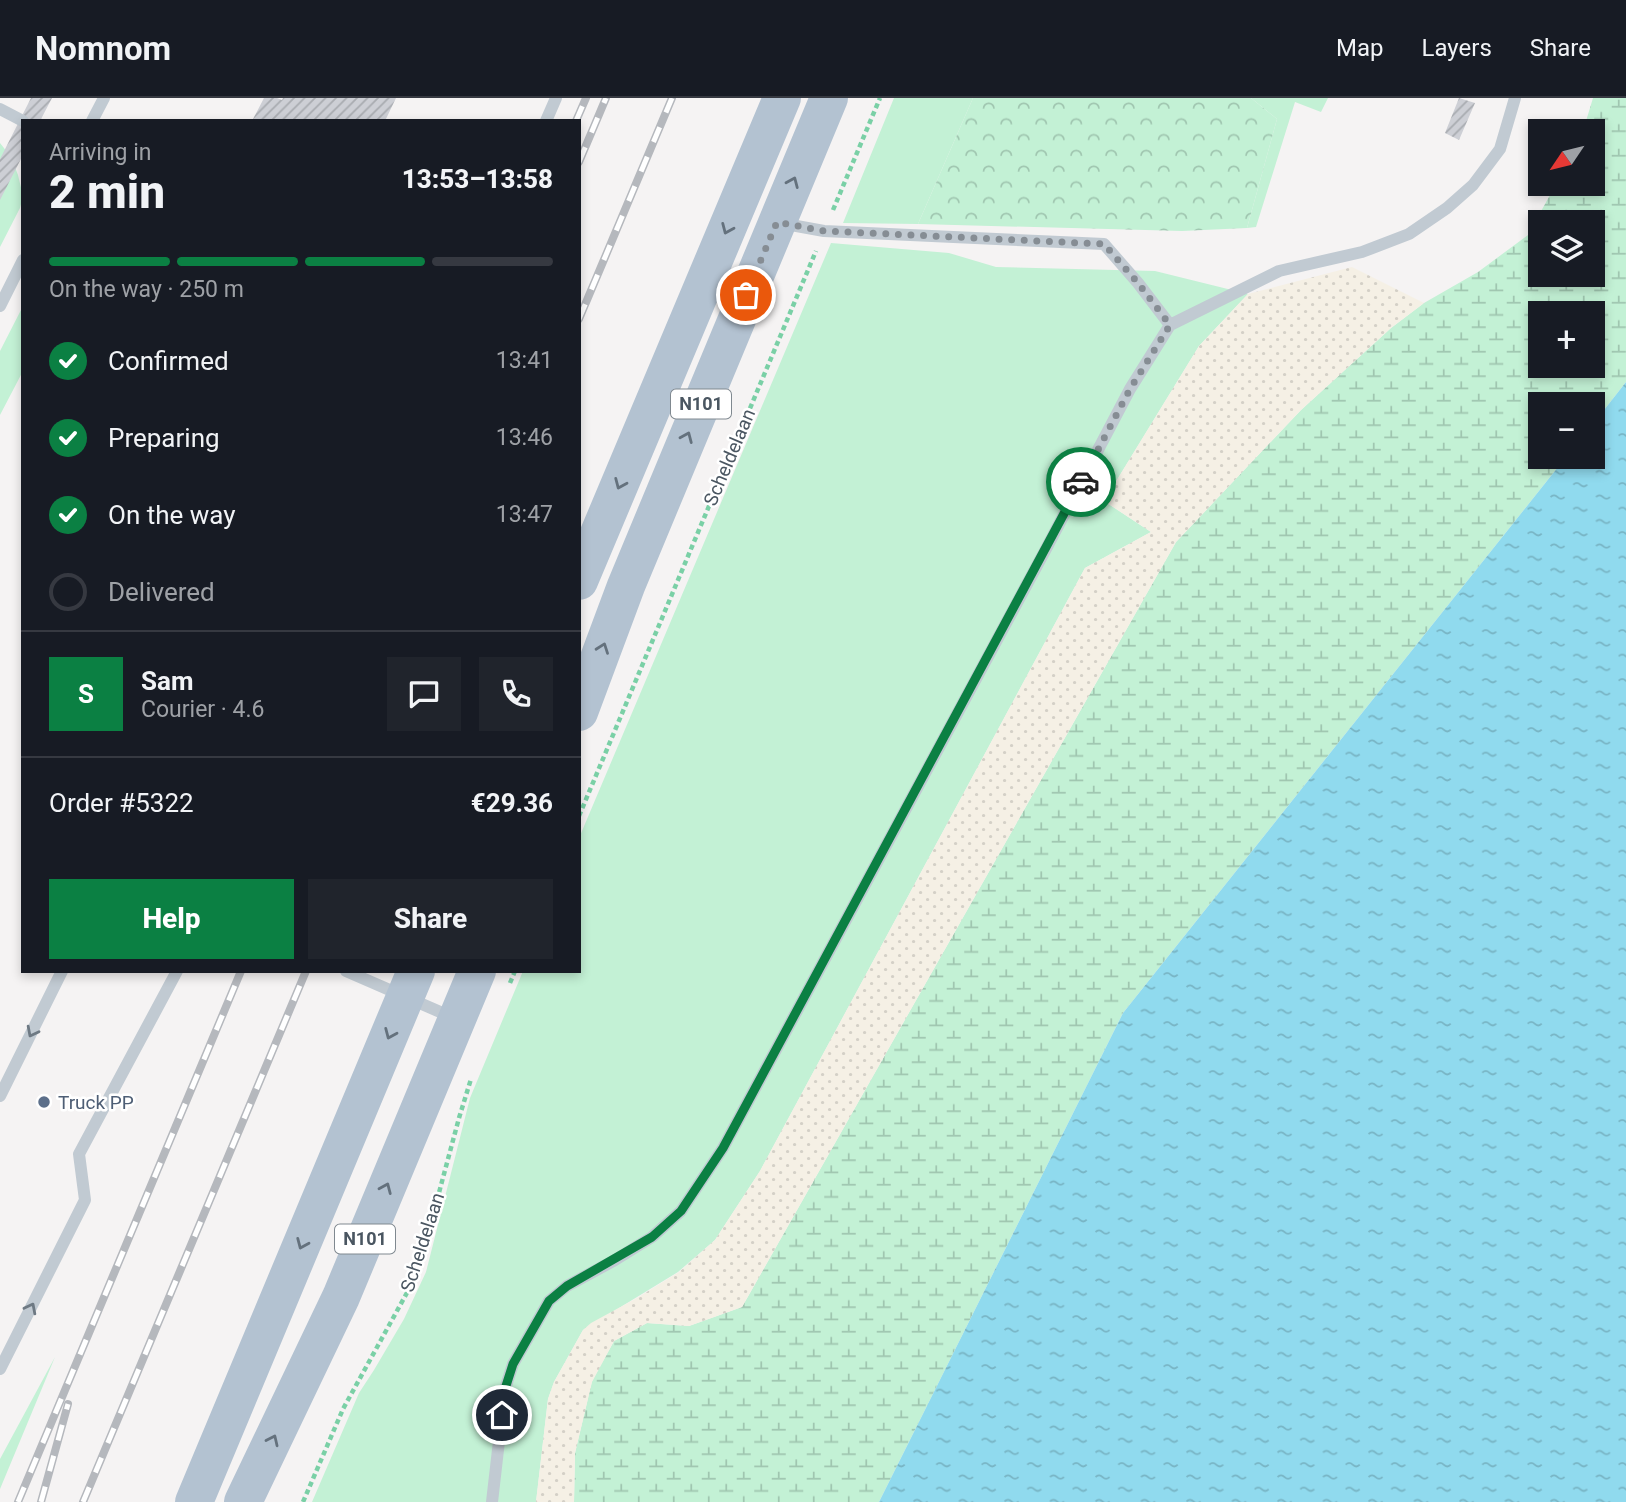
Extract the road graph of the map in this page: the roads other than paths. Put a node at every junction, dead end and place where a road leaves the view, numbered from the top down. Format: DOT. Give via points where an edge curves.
graph roads {
  1 [pos="104,98"];
  2 [pos="556,98"];
  3 [pos="782,98"];
  4 [pos="829,98"];
  5 [pos="1515,98"];
  6 [pos="0,109"];
  7 [pos="93,119"];
  8 [pos="547,119"];
  9 [pos="21,120"];
  10 [pos="777,222"];
  11 [pos="21,264"];
  12 [pos="0,306"];
  13 [pos="1170,325"];
  14 [pos="581,576"];
  15 [pos="581,707"];
  16 [pos="61,973"];
  17 [pos="176,973"];
  18 [pos="356,973"];
  19 [pos="494,978"];
  20 [pos="411,984"];
  21 [pos="457,1019"];
  22 [pos="0,1097"];
  23 [pos="18,1333"];
  24 [pos="0,1342"];
  25 [pos="0,1369"];
  26 [pos="194,1502"];
  27 [pos="243,1502"];
  28 [pos="492,1502"];
  1 -- 7 [label="lane"];
  2 -- 8 [label="lane"];
  3 -- 14 [label="main road, N101, one-way"];
  10 -- 4 [label="main road, N101, one-way"];
  5 -- 13 [label="lane" via="1500,149 1473,185 1409,234 1362,252 1279,271"];
  6 -- 9 [label="lane"];
  10 -- 13 [label="lane" via="824,231 1104,244"];
  15 -- 10 [label="main road, N101, one-way" via="626,586"];
  11 -- 12 [label="lane"];
  13 -- 28 [label="lane" via="1130,389 723,1148 681,1211 652,1237 549,1301 513,1364 505,1389"];
  16 -- 22 [label="lane, one-way"];
  23 -- 17 [label="lane, one-way" via="85,1200 79,1154"];
  18 -- 20 [label="lane"];
  19 -- 21 [label="main road, N101"];
  20 -- 21 [label="lane"];
  20 -- 26 [label="main road, N101, one-way"];
  27 -- 21 [label="main road, N101, one-way" via="341,1297"];
  23 -- 24 [label="lane"];
  23 -- 25 [label="lane"];
}
